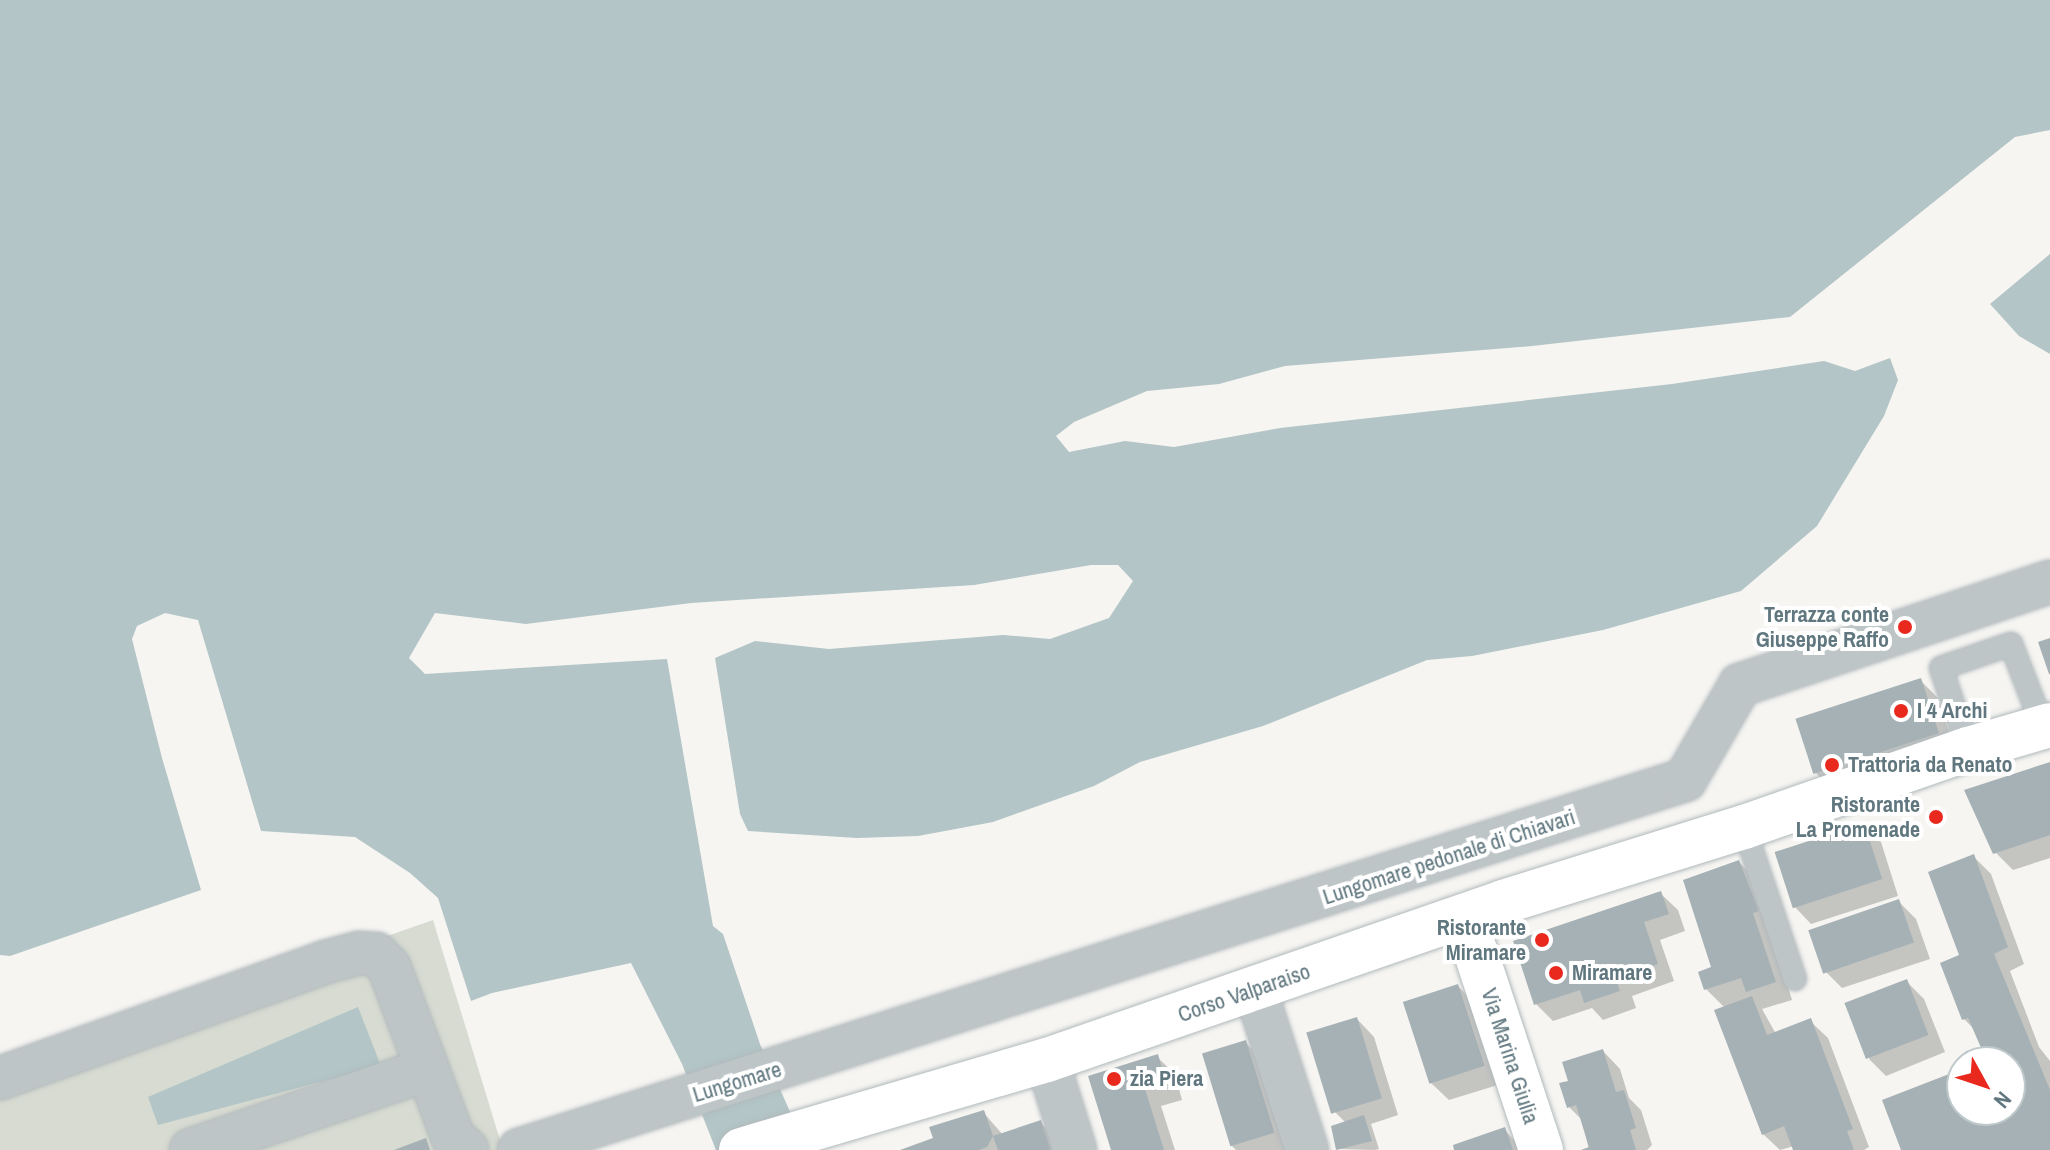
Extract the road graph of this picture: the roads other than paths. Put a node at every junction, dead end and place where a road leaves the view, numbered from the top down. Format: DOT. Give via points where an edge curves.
graph roads {
  1 [pos="2050,582"];
  2 [pos="2046,726"];
  3 [pos="1968,749"];
  4 [pos="1744,827"];
  5 [pos="1464,917"];
  6 [pos="1795,979"];
  7 [pos="1255,989"];
  8 [pos="1047,1060"];
  9 [pos="796,1064"];
  10 [pos="427,1069"];
  11 [pos="0,1078"];
  12 [pos="191,1150"];
  13 [pos="467,1150"];
  14 [pos="519,1150"];
  15 [pos="741,1150"];
  16 [pos="1075,1150"];
  17 [pos="1307,1150"];
  18 [pos="1541,1150"];
  1 -- 9 [label="street, Lungomare pedonale di Chiavari" via="1740,685 1685,780"];
  2 -- 3 [label="street, Corso Valparaiso"];
  2 -- 3 [label="lane" via="2011,644 1941,668"];
  3 -- 4 [label="street, Corso Valparaiso"];
  4 -- 5 [label="street, Corso Valparaiso"];
  4 -- 6 [label="lane"];
  5 -- 7 [label="street, Corso Valparaiso"];
  5 -- 18 [label="street, Via Marina Giulia"];
  7 -- 8 [label="street, Corso Valparaiso"];
  7 -- 17 [label="street"];
  8 -- 15 [label="street, Corso Valparaiso"];
  8 -- 16 [label="street"];
  9 -- 14 [label="street, Lungomare"];
  10 -- 11 [label="street" via="389,967 376,954 359,953"];
  10 -- 12 [label="street"];
  10 -- 13 [label="street" via="453,1137"];
}
